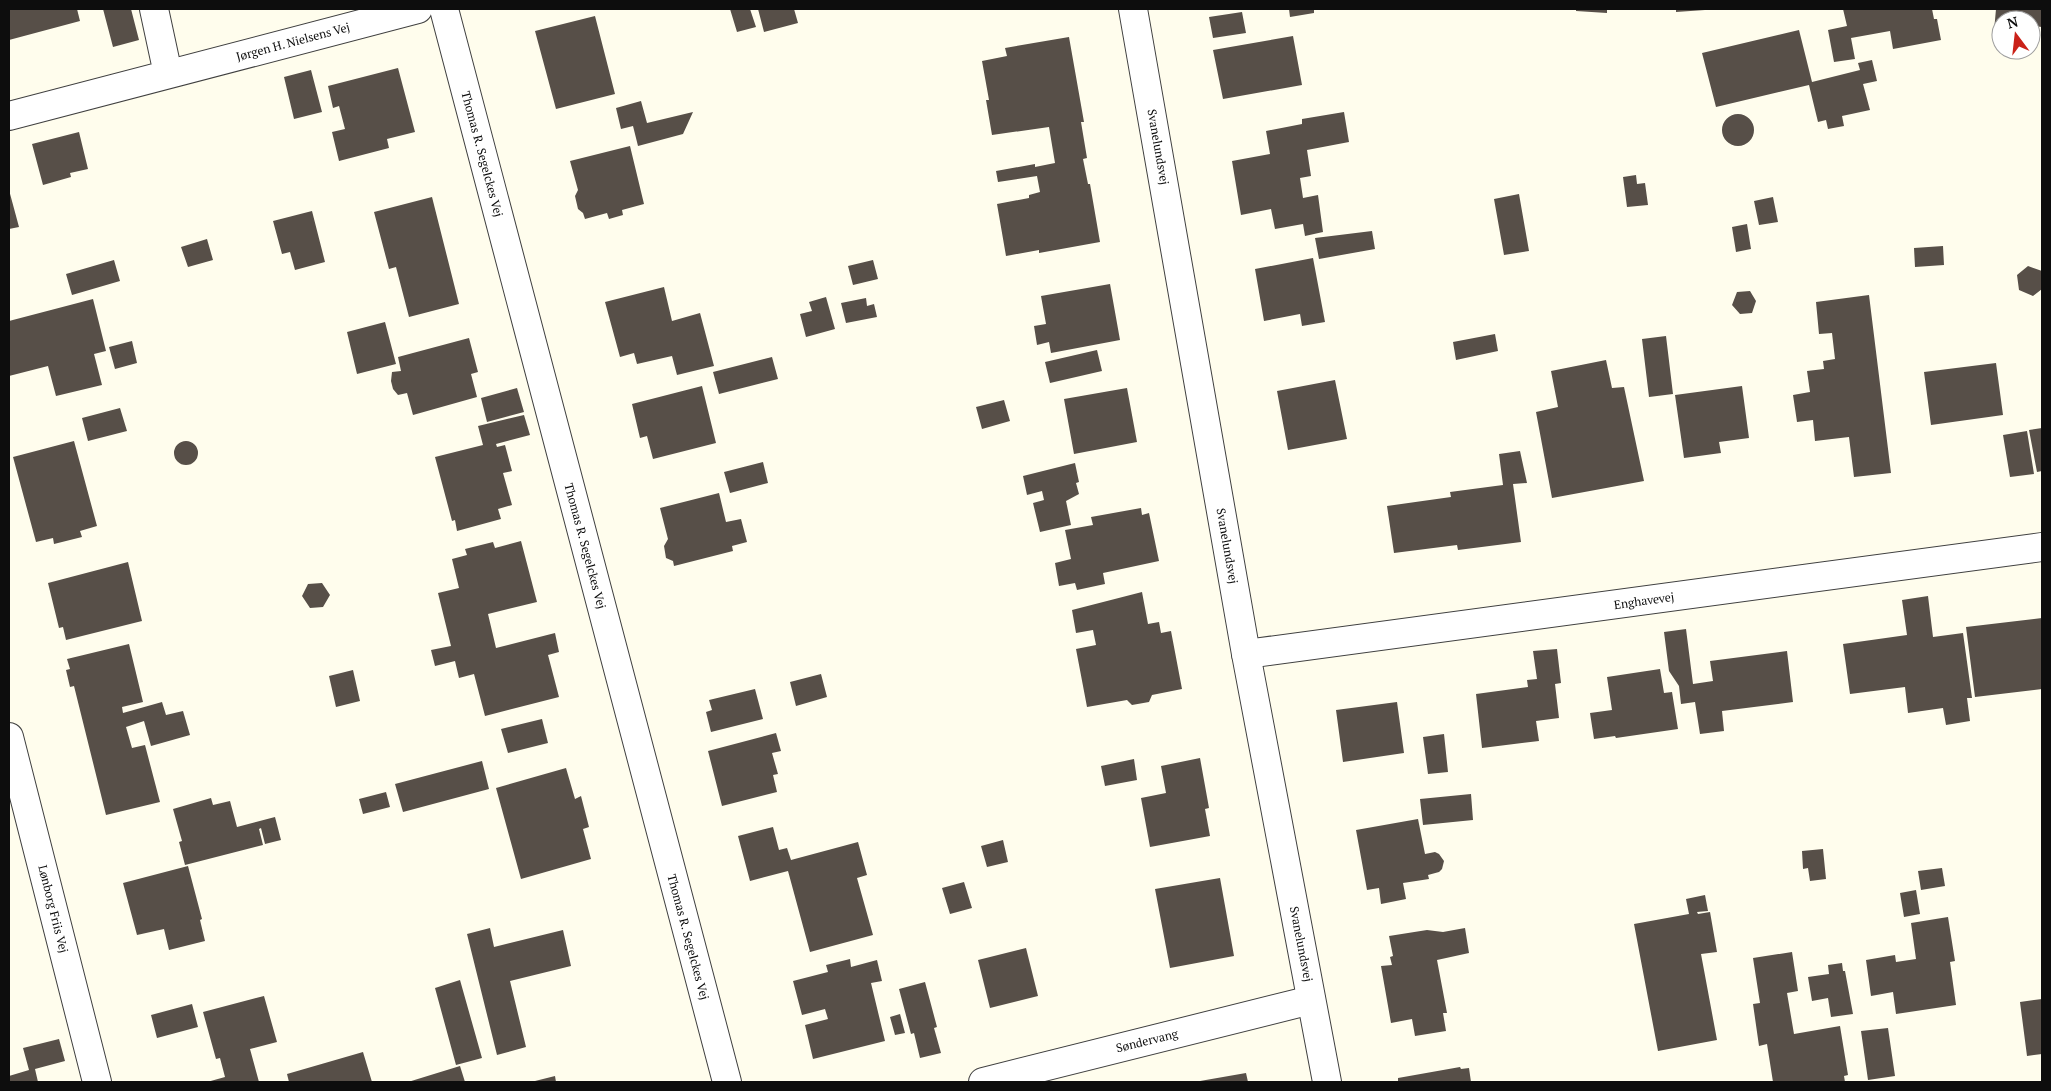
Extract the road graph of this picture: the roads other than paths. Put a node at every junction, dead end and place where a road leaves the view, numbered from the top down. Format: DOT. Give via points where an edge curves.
graph roads {
  1 [pos="154,9"];
  2 [pos="418,9"];
  3 [pos="444,9"];
  4 [pos="1133,9"];
  5 [pos="168,74"];
  6 [pos="9,116"];
  7 [pos="2042,547"];
  8 [pos="1246,654"];
  9 [pos="9,737"];
  10 [pos="1311,1000"];
  11 [pos="96,1082"];
  12 [pos="727,1082"];
  13 [pos="983,1082"];
  14 [pos="1327,1082"];
  1 -- 5 [label="street"];
  2 -- 5 [label="street, Jørgen H. Nielsens Vej"];
  3 -- 12 [label="street, Thomas R. Segelckes Vej"];
  4 -- 8 [label="street, Svanelundsvej"];
  5 -- 6 [label="street, Jørgen H. Nielsens Vej"];
  7 -- 8 [label="street, Enghavevej"];
  8 -- 10 [label="street, Svanelundsvej"];
  9 -- 11 [label="street, Lønborg Friis Vej"];
  10 -- 13 [label="street, Søndervang"];
  10 -- 14 [label="street, Svanelundsvej"];
}
